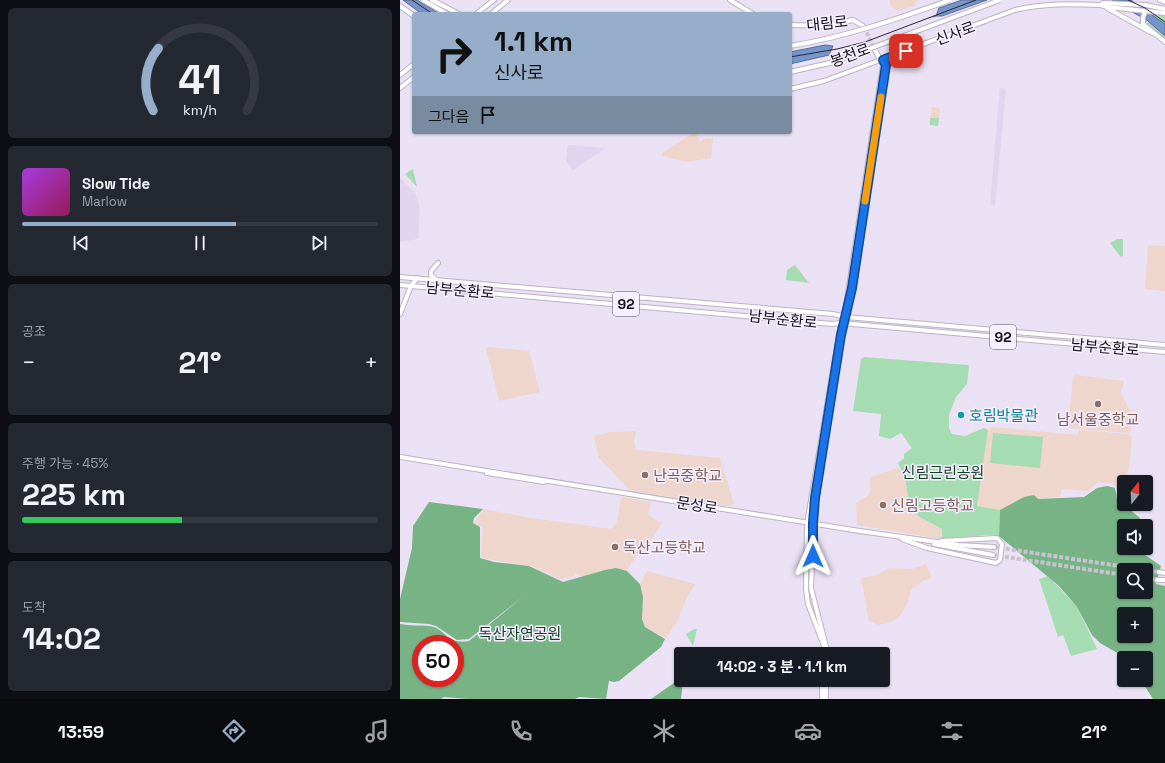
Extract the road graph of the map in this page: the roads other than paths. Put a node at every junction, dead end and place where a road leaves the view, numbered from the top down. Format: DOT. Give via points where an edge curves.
graph roads {
  1 [pos="423,0"];
  2 [pos="432,0"];
  3 [pos="494,0"];
  4 [pos="508,0"];
  5 [pos="730,0"];
  6 [pos="950,0"];
  7 [pos="1000,0"];
  8 [pos="1160,0"];
  9 [pos="1165,2"];
  10 [pos="1102,4"];
  11 [pos="400,6"];
  12 [pos="1110,8"];
  13 [pos="1165,9"];
  14 [pos="1146,10"];
  15 [pos="444,12"];
  16 [pos="455,12"];
  17 [pos="479,12"];
  18 [pos="493,12"];
  19 [pos="750,12"];
  20 [pos="1165,13"];
  21 [pos="412,15"];
  22 [pos="792,25"];
  23 [pos="863,26"];
  24 [pos="1152,33"];
  25 [pos="1165,42"];
  26 [pos="792,46"];
  27 [pos="875,50"];
  28 [pos="882,60"];
  29 [pos="412,66"];
  30 [pos="792,72"];
  31 [pos="400,75"];
  32 [pos="412,79"];
  33 [pos="400,88"];
  34 [pos="792,88"];
  35 [pos="438,264"];
  36 [pos="400,277"];
  37 [pos="438,280"];
  38 [pos="414,282"];
  39 [pos="400,284"];
  40 [pos="400,314"];
  41 [pos="845,316"];
  42 [pos="842,324"];
  43 [pos="1165,345"];
  44 [pos="1165,352"];
  45 [pos="400,458"];
  46 [pos="807,523"];
  47 [pos="813,523"];
  48 [pos="902,539"];
  49 [pos="932,541"];
  50 [pos="994,547"];
  51 [pos="993,555"];
  52 [pos="1159,572"];
  53 [pos="1165,573"];
  54 [pos="1157,580"];
  55 [pos="1165,580"];
  56 [pos="824,647"];
  57 [pos="826,647"];
  58 [pos="822,687"];
  59 [pos="826,687"];
  60 [pos="822,699"];
  61 [pos="826,699"];
  1 -- 15 [label="main road"];
  2 -- 16 [label="main road"];
  3 -- 17 [label="main road"];
  4 -- 18 [label="main road"];
  5 -- 19 [label="main road"];
  6 -- 26 [label="main road, 봉천로, bridge" via="845,35"];
  7 -- 30 [label="main road, 봉천로, bridge" via="834,62"];
  8 -- 9 [label="main road"];
  10 -- 12 [label="main road, 신사로"];
  10 -- 13 [label="main road, 신사로" via="1146,5"];
  10 -- 28 [label="main road, 신사로" via="1053,4 1023,8"];
  11 -- 21 [label="main road"];
  12 -- 14 [label="main road, 신사로"];
  12 -- 24 [label="main road"];
  14 -- 20 [label="main road, 신사로"];
  14 -- 24 [label="main road" via="1142,19 1143,24"];
  22 -- 23 [label="main road, 대림로" via="824,26 853,20"];
  24 -- 25 [label="main road"];
  27 -- 28 [label="main road"];
  28 -- 34 [label="main road, 신사로" via="824,81"];
  28 -- 41 [label="main road" via="886,65 852,288"];
  29 -- 31 [label="main road"];
  32 -- 33 [label="main road"];
  35 -- 37 [label="main road" via="430,271 432,278"];
  36 -- 38 [label="main road, 남부순환로 / 92"];
  37 -- 38 [label="main road, 남부순환로 / 92"];
  37 -- 41 [label="main road, 남부순환로 / 92"];
  38 -- 39 [label="main road, 남부순환로 / 92"];
  38 -- 40 [label="main road"];
  38 -- 42 [label="main road, 남부순환로 / 92"];
  41 -- 42 [label="main road"];
  41 -- 43 [label="main road, 남부순환로 / 92"];
  42 -- 44 [label="main road, 남부순환로 / 92"];
  42 -- 46 [label="main road"];
  42 -- 47 [label="main road"];
  45 -- 46 [label="main road, 문성로"];
  46 -- 47 [label="main road, 문성로"];
  46 -- 56 [label="main road" via="806,590 808,604"];
  47 -- 48 [label="main road, 문성로"];
  47 -- 49 [label="main road, 문성로"];
  47 -- 57 [label="main road" via="811,588"];
  48 -- 49 [label="main road" via="927,548 996,563 1000,560 1002,544 997,538"];
  48 -- 51 [label="main road, 문성로"];
  49 -- 50 [label="main road, 문성로"];
  52 -- 53 [label="main road"];
  54 -- 55 [label="main road"];
  58 -- 60 [label="main road"];
  59 -- 61 [label="main road"];
}
